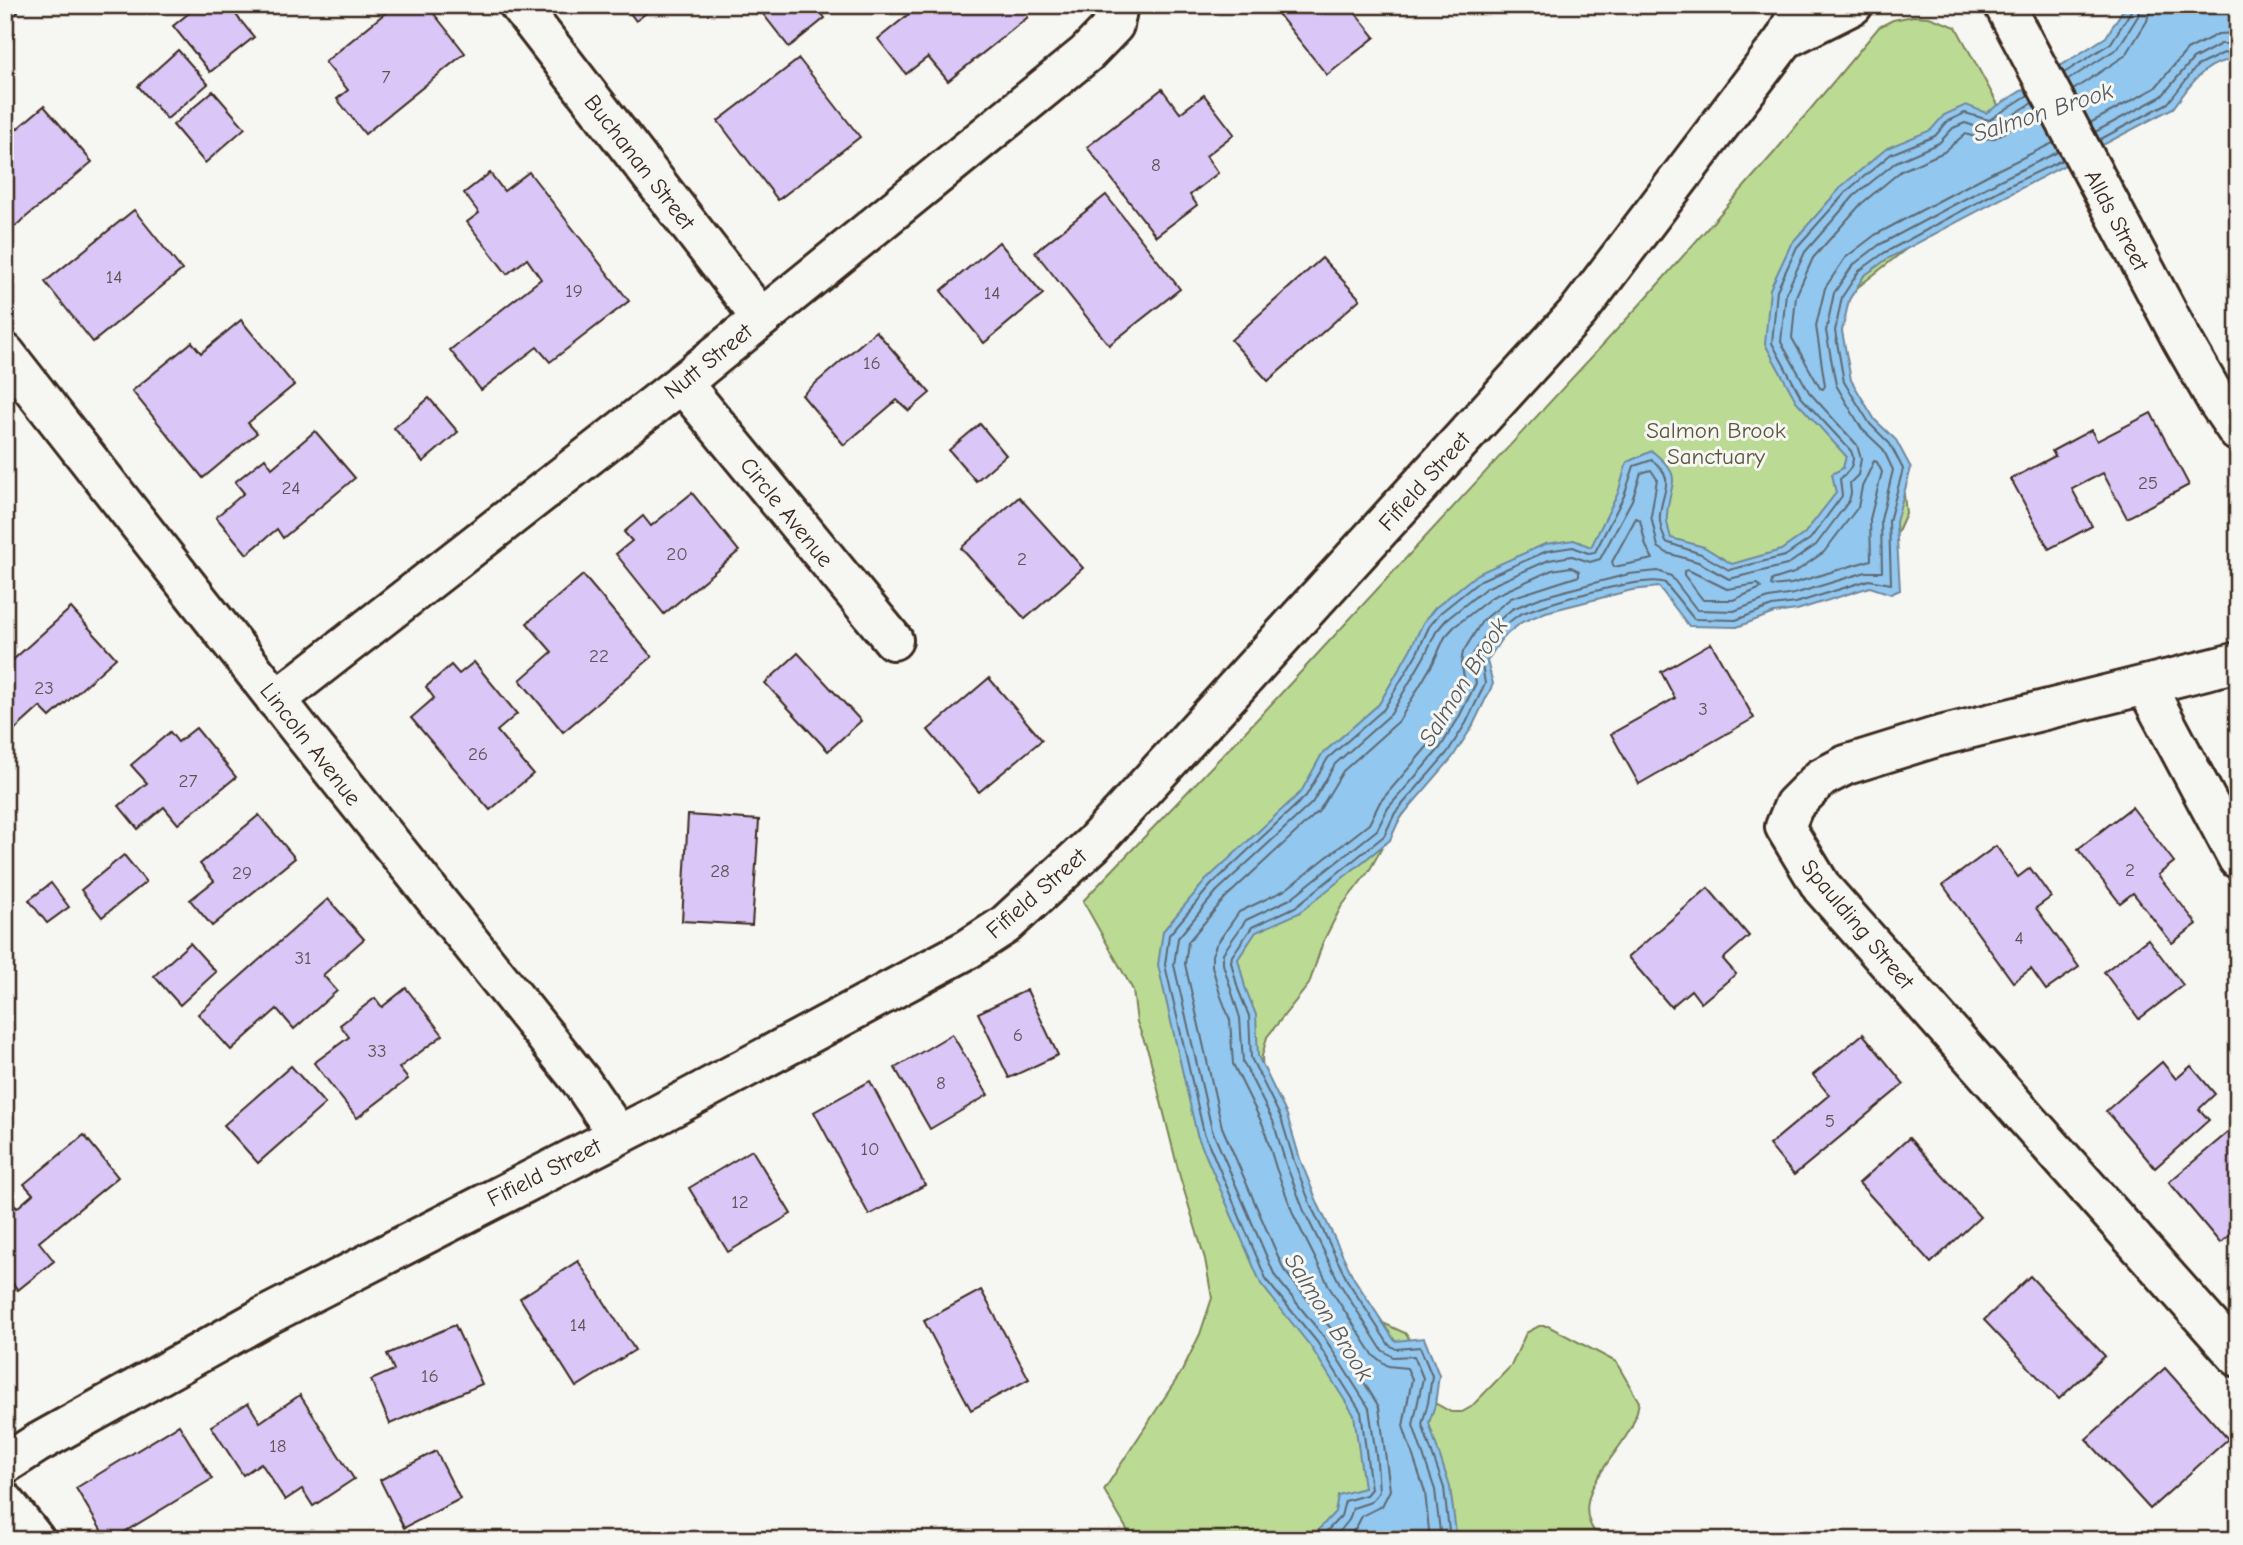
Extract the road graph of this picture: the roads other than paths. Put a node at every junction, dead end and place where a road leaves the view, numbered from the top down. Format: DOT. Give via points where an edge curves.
graph roads {
  1 [pos="519,5"];
  2 [pos="1118,5"];
  3 [pos="1801,5"];
  4 [pos="1853,5"];
  5 [pos="2004,5"];
  6 [pos="1785,39"];
  7 [pos="761,318"];
  8 [pos="5,353"];
  9 [pos="682,383"];
  10 [pos="2238,432"];
  11 [pos="893,640"];
  12 [pos="2238,662"];
  13 [pos="2146,686"];
  14 [pos="276,700"];
  15 [pos="2238,859"];
  16 [pos="618,1135"];
  17 [pos="2238,1357"];
  18 [pos="5,1464"];
  19 [pos="5,1502"];
  20 [pos="35,1540"];
  1 -- 7 [label="street, Buchanan Street"];
  2 -- 7 [label="street, Nutt Street" via="1114,25 1091,49"];
  3 -- 6 [label="street, Fifield Street"];
  4 -- 6 [label="street, Fifield Street"];
  5 -- 10 [label="street, Allds Street" via="2113,214"];
  6 -- 16 [label="street, Fifield Street" via="1578,312 1093,844 1005,925 968,950"];
  7 -- 9 [label="street, Nutt Street"];
  8 -- 14 [label="street, Lincoln Avenue"];
  9 -- 11 [label="street, Circle Avenue"];
  9 -- 14 [label="street, Nutt Street"];
  12 -- 13 [label="street, Spaulding Street"];
  13 -- 15 [label="street"];
  13 -- 17 [label="street, Spaulding Street" via="1936,737 1846,765 1821,778 1794,805 1785,827 1822,888"];
  14 -- 16 [label="street, Lincoln Avenue" via="581,1081"];
  16 -- 18 [label="street, Fifield Street" via="262,1318"];
  19 -- 20 [label="street"];
}
